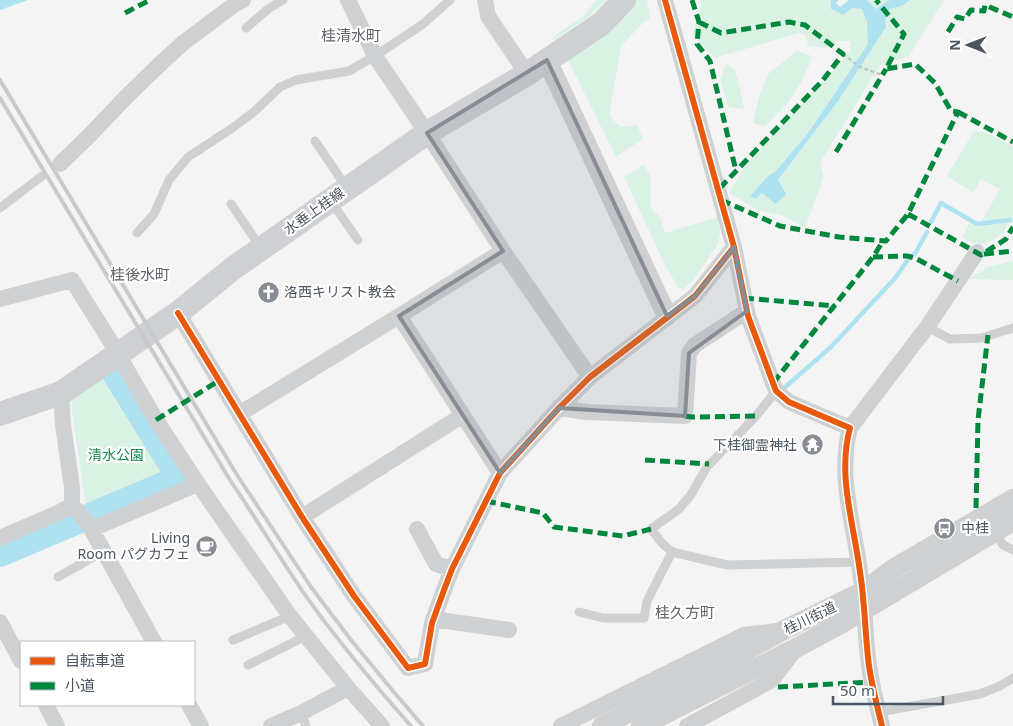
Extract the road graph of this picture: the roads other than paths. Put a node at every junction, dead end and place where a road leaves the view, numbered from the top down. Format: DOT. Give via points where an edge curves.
graph roads {
  1 [pos="243,0"];
  2 [pos="283,0"];
  3 [pos="348,0"];
  4 [pos="450,0"];
  5 [pos="485,0"];
  6 [pos="624,0"];
  7 [pos="665,0"];
  8 [pos="246,28"];
  9 [pos="375,56"];
  10 [pos="547,60"];
  11 [pos="527,74"];
  12 [pos="427,133"];
  13 [pos="315,141"];
  14 [pos="60,164"];
  15 [pos="42,176"];
  16 [pos="338,194"];
  17 [pos="231,204"];
  18 [pos="0,208"];
  19 [pos="137,233"];
  20 [pos="358,240"];
  21 [pos="734,247"];
  22 [pos="262,248"];
  23 [pos="503,251"];
  24 [pos="977,252"];
  25 [pos="0,299"];
  26 [pos="747,311"];
  27 [pos="178,313"];
  28 [pos="399,316"];
  29 [pos="667,316"];
  30 [pos="927,328"];
  31 [pos="1013,328"];
  32 [pos="118,354"];
  33 [pos="590,378"];
  34 [pos="776,391"];
  35 [pos="61,393"];
  36 [pos="559,408"];
  37 [pos="1,411"];
  38 [pos="239,414"];
  39 [pos="463,414"];
  40 [pos="850,428"];
  41 [pos="500,473"];
  42 [pos="198,484"];
  43 [pos="1013,499"];
  44 [pos="302,516"];
  45 [pos="83,517"];
  46 [pos="1013,520"];
  47 [pos="417,529"];
  48 [pos="995,530"];
  49 [pos="0,538"];
  50 [pos="1013,550"];
  51 [pos="104,551"];
  52 [pos="672,552"];
  53 [pos="859,562"];
  54 [pos="452,569"];
  55 [pos="58,577"];
  56 [pos="863,601"];
  57 [pos="579,612"];
  58 [pos="290,616"];
  59 [pos="433,619"];
  60 [pos="0,622"];
  61 [pos="510,630"];
  62 [pos="784,630"];
  63 [pos="306,636"];
  64 [pos="233,640"];
  65 [pos="153,641"];
  66 [pos="796,648"];
  67 [pos="20,659"];
  68 [pos="248,665"];
  69 [pos="1013,678"];
  70 [pos="348,688"];
  71 [pos="47,706"];
  72 [pos="190,706"];
  73 [pos="880,719"];
  74 [pos="304,720"];
  75 [pos="58,726"];
  76 [pos="201,726"];
  77 [pos="271,726"];
  78 [pos="382,726"];
  79 [pos="561,726"];
  80 [pos="602,726"];
  81 [pos="641,726"];
  82 [pos="687,726"];
  1 -- 14 [label="street" via="176,49"];
  2 -- 8 [label="lane"];
  3 -- 9 [label="street"];
  4 -- 9 [label="lane"];
  5 -- 11 [label="street" via="488,16"];
  6 -- 10 [label="main road, 水垂上桂線" via="600,24"];
  7 -- 21 [label="street"];
  9 -- 12 [label="street"];
  9 -- 19 [label="lane" via="348,70 296,80 280,87 255,111 188,157 169,180 154,214"];
  10 -- 11 [label="main road, 水垂上桂線"];
  10 -- 29 [label="street"];
  11 -- 12 [label="main road, 水垂上桂線"];
  12 -- 16 [label="main road, 水垂上桂線"];
  12 -- 23 [label="street"];
  13 -- 16 [label="lane"];
  15 -- 18 [label="lane"];
  16 -- 20 [label="lane"];
  16 -- 22 [label="main road, 水垂上桂線"];
  17 -- 22 [label="lane"];
  21 -- 26 [label="street"];
  21 -- 29 [label="street" via="695,296"];
  22 -- 27 [label="main road, 水垂上桂線"];
  23 -- 28 [label="street"];
  23 -- 33 [label="street"];
  24 -- 30 [label="street"];
  25 -- 32 [label="street" via="72,280"];
  26 -- 34 [label="street"];
  26 -- 36 [label="street" via="695,345 689,353 685,416"];
  27 -- 32 [label="main road, 水垂上桂線"];
  27 -- 38 [label="street"];
  28 -- 38 [label="street"];
  28 -- 39 [label="street"];
  29 -- 33 [label="street"];
  30 -- 31 [label="lane" via="950,339 981,338"];
  30 -- 40 [label="street"];
  32 -- 35 [label="main road, 水垂上桂線"];
  32 -- 42 [label="street"];
  33 -- 36 [label="street"];
  34 -- 40 [label="street" via="789,402"];
  34 -- 52 [label="lane" via="707,466 679,510 651,529"];
  35 -- 37 [label="main road, 水垂上桂線"];
  35 -- 45 [label="street" via="72,487"];
  36 -- 41 [label="street"];
  38 -- 44 [label="street"];
  39 -- 41 [label="street"];
  39 -- 44 [label="street"];
  40 -- 53 [label="street" via="845,463 848,506"];
  41 -- 54 [label="street"];
  42 -- 45 [label="street"];
  42 -- 58 [label="street"];
  43 -- 56 [label="street, 桂川街道" via="893,569"];
  44 -- 59 [label="street" via="354,596 408,668 425,664"];
  45 -- 49 [label="street" via="60,512"];
  45 -- 51 [label="street"];
  46 -- 48 [label="street, 桂川街道"];
  47 -- 54 [label="street" via="436,564"];
  48 -- 50 [label="lane" via="1003,545"];
  48 -- 56 [label="street, 桂川街道"];
  51 -- 55 [label="lane"];
  51 -- 65 [label="street"];
  52 -- 53 [label="lane" via="727,565"];
  52 -- 57 [label="lane" via="647,601 644,618 603,618"];
  53 -- 56 [label="street"];
  54 -- 59 [label="street"];
  56 -- 62 [label="street, 桂川街道"];
  56 -- 66 [label="street, 桂川街道"];
  56 -- 73 [label="street" via="869,667"];
  58 -- 63 [label="street"];
  58 -- 64 [label="lane"];
  59 -- 61 [label="street"];
  60 -- 67 [label="street"];
  62 -- 79 [label="street" via="744,635"];
  62 -- 80 [label="street, 桂川街道"];
  63 -- 68 [label="lane"];
  63 -- 70 [label="street"];
  66 -- 81 [label="street, 桂川街道"];
  66 -- 82 [label="street" via="772,680"];
  69 -- 73 [label="lane" via="980,694"];
  70 -- 74 [label="street"];
  70 -- 78 [label="street"];
  71 -- 75 [label="street"];
  72 -- 76 [label="street"];
  74 -- 77 [label="street"];
}
